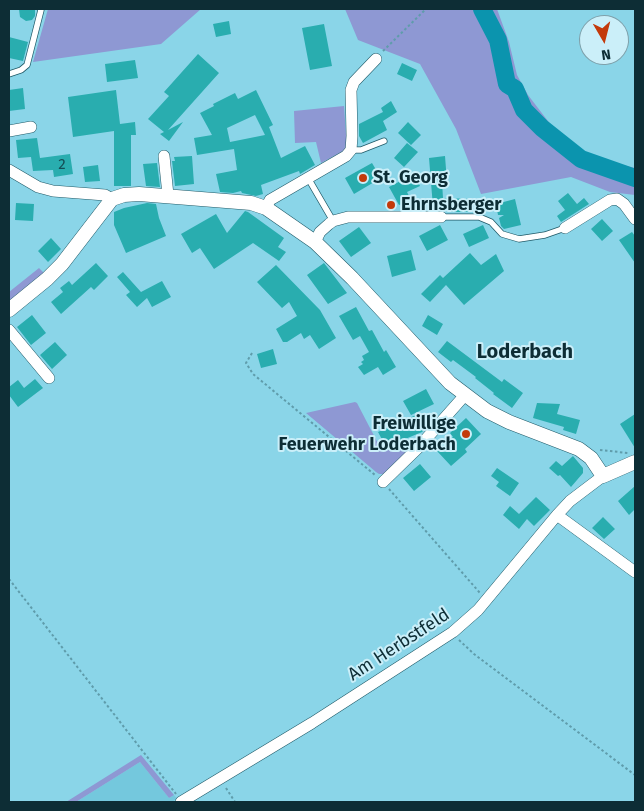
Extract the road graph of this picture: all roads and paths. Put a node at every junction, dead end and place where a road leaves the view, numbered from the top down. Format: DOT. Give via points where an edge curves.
graph roads {
  1 [pos="426,9"];
  2 [pos="41,10"];
  3 [pos="376,59"];
  4 [pos="9,74"];
  5 [pos="31,127"];
  6 [pos="9,131"];
  7 [pos="384,141"];
  8 [pos="351,150"];
  9 [pos="164,156"];
  10 [pos="9,170"];
  11 [pos="308,178"];
  12 [pos="168,195"];
  13 [pos="112,199"];
  14 [pos="266,208"];
  15 [pos="441,216"];
  16 [pos="635,218"];
  17 [pos="333,221"];
  18 [pos="565,228"];
  19 [pos="315,242"];
  20 [pos="9,310"];
  21 [pos="9,330"];
  22 [pos="252,353"];
  23 [pos="49,378"];
  24 [pos="465,395"];
  25 [pos="585,452"];
  26 [pos="635,458"];
  27 [pos="603,476"];
  28 [pos="383,482"];
  29 [pos="557,515"];
  30 [pos="635,572"];
  31 [pos="9,579"];
  32 [pos="486,600"];
  33 [pos="453,632"];
  34 [pos="635,775"];
  35 [pos="222,778"];
  36 [pos="182,802"];
  37 [pos="235,802"];
  1 -- 3 [label="path"];
  2 -- 4 [label="lane" via="27,65"];
  3 -- 8 [label="street" via="354,82 351,90"];
  5 -- 6 [label="street"];
  7 -- 8 [label="lane" via="361,150"];
  8 -- 11 [label="street"];
  9 -- 12 [label="street"];
  10 -- 13 [label="street" via="38,187 105,195"];
  11 -- 14 [label="street" via="270,200"];
  11 -- 17 [label="lane"];
  12 -- 13 [label="street" via="124,195"];
  12 -- 14 [label="street" via="237,201"];
  13 -- 20 [label="street" via="62,264"];
  14 -- 19 [label="street"];
  15 -- 17 [label="street" via="367,216"];
  15 -- 18 [label="lane" via="479,217 491,222 502,234 519,239"];
  16 -- 18 [label="street" via="617,199 610,200"];
  17 -- 19 [label="street" via="320,232"];
  19 -- 24 [label="street"];
  21 -- 23 [label="street"];
  22 -- 28 [label="path" via="246,363 253,374"];
  24 -- 25 [label="street" via="509,422"];
  24 -- 28 [label="street"];
  25 -- 26 [label="path" via="595,450"];
  25 -- 27 [label="street"];
  26 -- 27 [label="street"];
  27 -- 29 [label="street, Am Herbstfeld"];
  28 -- 32 [label="path"];
  29 -- 30 [label="street"];
  29 -- 32 [label="street, Am Herbstfeld"];
  31 -- 36 [label="path"];
  32 -- 33 [label="street, Am Herbstfeld"];
  33 -- 34 [label="path" via="474,654"];
  33 -- 35 [label="street, Am Herbstfeld"];
  35 -- 36 [label="street, Am Herbstfeld"];
  35 -- 37 [label="path"];
}
